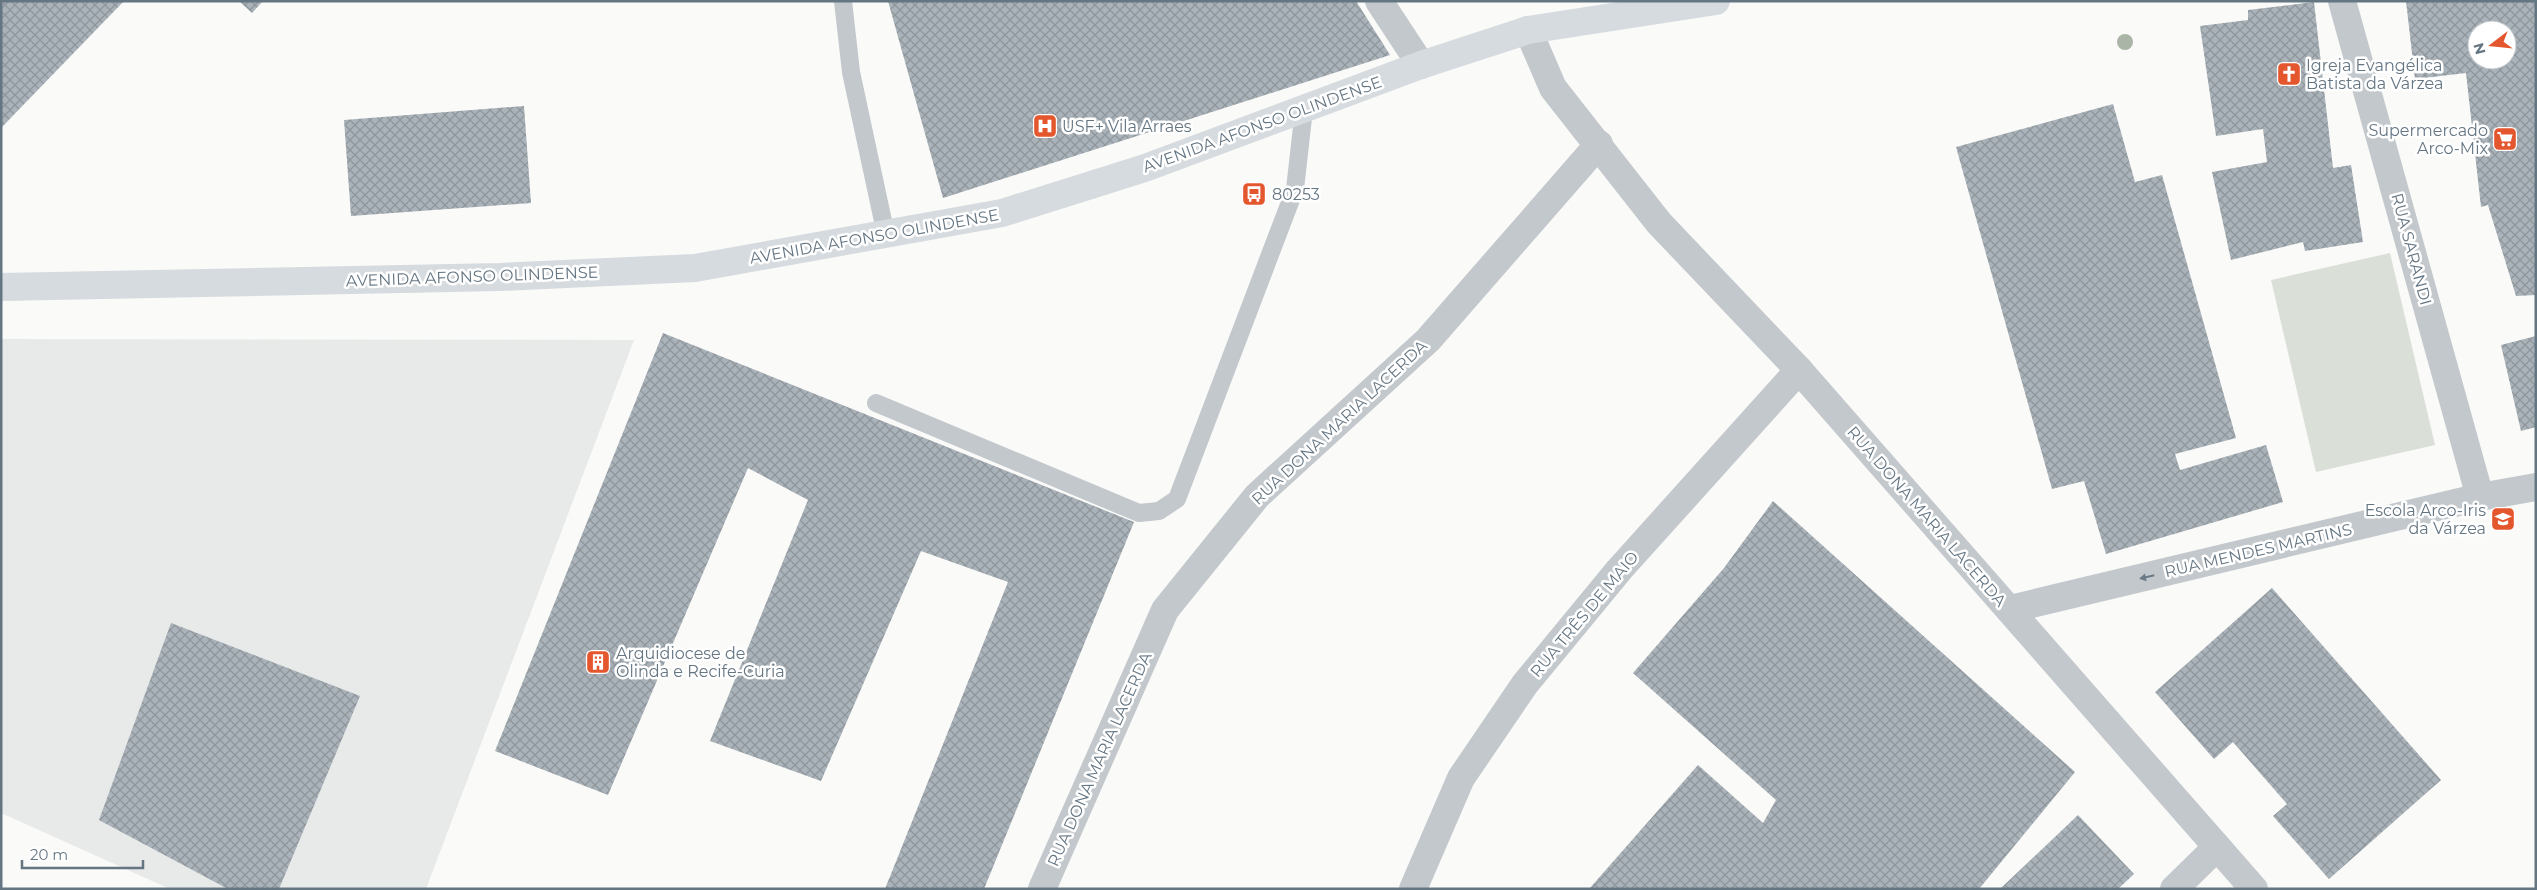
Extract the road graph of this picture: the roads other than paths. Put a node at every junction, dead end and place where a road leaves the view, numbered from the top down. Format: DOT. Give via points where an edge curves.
graph roads {
  1 [pos="843,1"];
  2 [pos="1379,1"];
  3 [pos="1716,1"];
  4 [pos="2342,1"];
  5 [pos="1528,30"];
  6 [pos="1421,65"];
  7 [pos="1304,109"];
  8 [pos="1599,144"];
  9 [pos="886,235"];
  10 [pos="1,287"];
  11 [pos="1799,370"];
  12 [pos="876,402"];
  13 [pos="2536,487"];
  14 [pos="2480,497"];
  15 [pos="2010,609"];
  16 [pos="2217,847"];
  17 [pos="1042,889"];
  18 [pos="1413,889"];
  19 [pos="2174,889"];
  20 [pos="2254,889"];
  1 -- 9 [label="lane" via="851,72"];
  2 -- 6 [label="street"];
  3 -- 5 [label="main road, AVENIDA AFONSO OLINDENSE"];
  4 -- 14 [label="street, RUA SARANDI"];
  5 -- 6 [label="main road, AVENIDA AFONSO OLINDENSE"];
  5 -- 8 [label="street, RUA DONA MARIA LACERDA" via="1553,88"];
  6 -- 7 [label="main road, AVENIDA AFONSO OLINDENSE"];
  7 -- 9 [label="main road, AVENIDA AFONSO OLINDENSE" via="1145,168 1002,213"];
  7 -- 12 [label="lane" via="1295,189 1177,498 1159,511 1139,513"];
  8 -- 11 [label="street, RUA DONA MARIA LACERDA" via="1659,223"];
  8 -- 17 [label="street, RUA DONA MARIA LACERDA" via="1428,340 1257,496 1165,610"];
  9 -- 10 [label="main road, AVENIDA AFONSO OLINDENSE" via="695,268 500,277"];
  11 -- 15 [label="street, RUA DONA MARIA LACERDA"];
  11 -- 18 [label="street, RUA TRÊS DE MAIO" via="1619,570 1525,684 1461,778"];
  13 -- 14 [label="street, RUA MENDES MARTINS"];
  14 -- 15 [label="street, RUA MENDES MARTINS, one-way"];
  15 -- 16 [label="street, RUA DONA MARIA LACERDA"];
  16 -- 19 [label="street"];
  16 -- 20 [label="street, RUA DONA MARIA LACERDA"];
}
